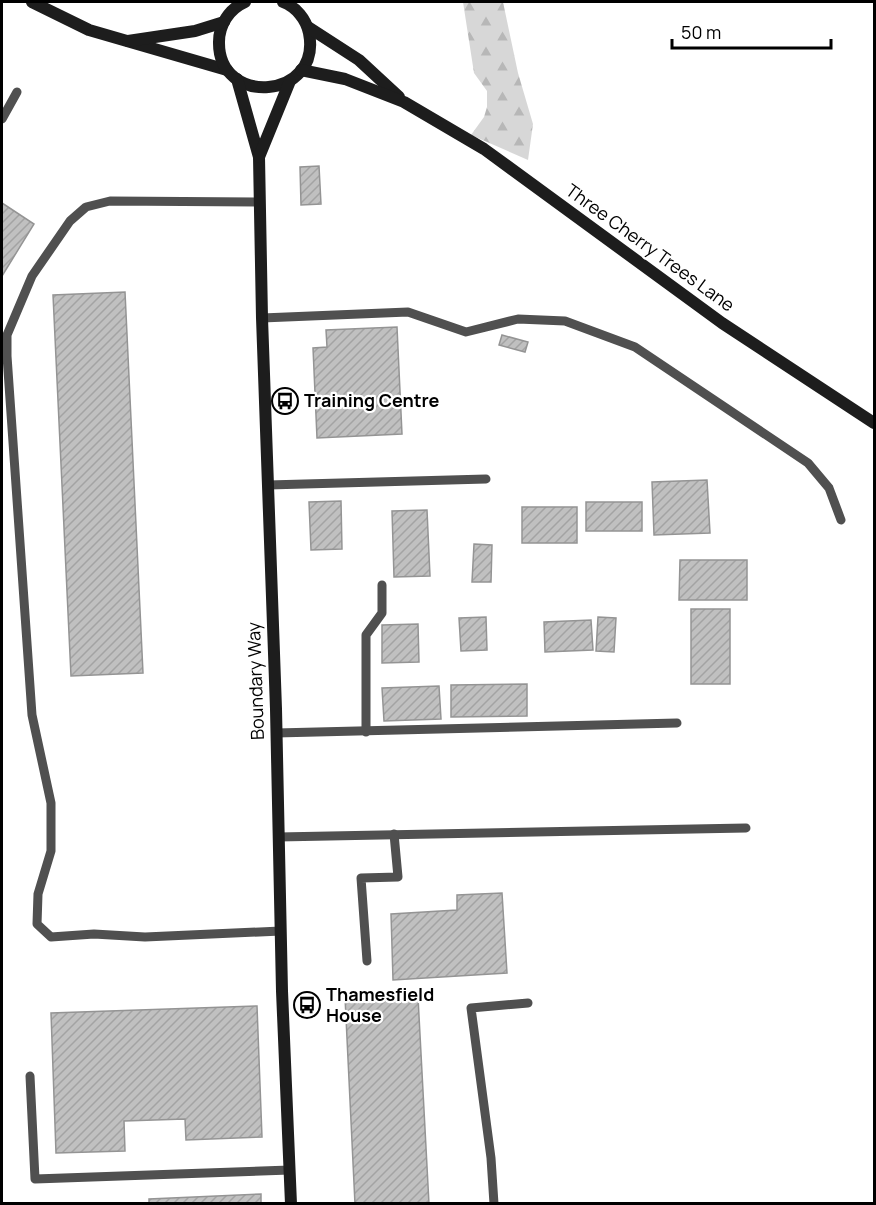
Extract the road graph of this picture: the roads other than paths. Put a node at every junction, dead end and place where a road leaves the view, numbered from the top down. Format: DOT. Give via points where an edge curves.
graph roads {
  1 [pos="32,2"];
  2 [pos="245,2"];
  3 [pos="283,2"];
  4 [pos="224,22"];
  5 [pos="308,27"];
  6 [pos="124,42"];
  7 [pos="227,70"];
  8 [pos="301,70"];
  9 [pos="237,79"];
  10 [pos="290,81"];
  11 [pos="17,92"];
  12 [pos="404,102"];
  13 [pos="2,119"];
  14 [pos="259,158"];
  15 [pos="260,202"];
  16 [pos="262,318"];
  17 [pos="874,423"];
  18 [pos="486,479"];
  19 [pos="268,485"];
  20 [pos="841,520"];
  21 [pos="382,585"];
  22 [pos="677,723"];
  23 [pos="366,732"];
  24 [pos="276,733"];
  25 [pos="746,828"];
  26 [pos="394,834"];
  27 [pos="278,837"];
  28 [pos="281,931"];
  29 [pos="367,961"];
  30 [pos="528,1003"];
  31 [pos="30,1076"];
  32 [pos="290,1170"];
  33 [pos="291,1203"];
  34 [pos="494,1203"];
  1 -- 6 [label="street"];
  2 -- 4 [label="street" via="230,12"];
  3 -- 5 [label="street, Three Cherry Trees Lane" via="300,14"];
  4 -- 6 [label="street" via="195,31"];
  4 -- 7 [label="street" via="219,45"];
  5 -- 8 [label="street" via="308,57"];
  5 -- 12 [label="street, Three Cherry Trees Lane" via="359,60"];
  6 -- 7 [label="street"];
  7 -- 9 [label="street"];
  8 -- 10 [label="street"];
  8 -- 12 [label="street, Three Cherry Trees Lane" via="345,79"];
  9 -- 10 [label="street" via="261,88"];
  9 -- 14 [label="street, Boundary Way"];
  10 -- 14 [label="street, Boundary Way"];
  11 -- 13 [label="lane"];
  12 -- 17 [label="street, Three Cherry Trees Lane" via="484,149 722,323"];
  14 -- 15 [label="street, Boundary Way"];
  15 -- 16 [label="street, Boundary Way"];
  15 -- 28 [label="lane" via="110,201 86,207 70,221 32,276 7,334 7,356 32,715 51,803 51,851 38,894 37,924 51,937"];
  16 -- 19 [label="street, Boundary Way"];
  16 -- 20 [label="lane" via="408,312 466,332 518,319 565,321 635,347 807,463 829,488"];
  18 -- 19 [label="lane"];
  19 -- 24 [label="street, Boundary Way"];
  21 -- 23 [label="lane" via="382,613 366,635"];
  22 -- 23 [label="lane"];
  23 -- 24 [label="lane"];
  24 -- 27 [label="street, Boundary Way"];
  25 -- 26 [label="lane"];
  26 -- 27 [label="lane"];
  26 -- 29 [label="lane" via="398,877 361,878"];
  27 -- 28 [label="street, Boundary Way"];
  28 -- 32 [label="street, Boundary Way"];
  30 -- 34 [label="lane" via="471,1008"];
  31 -- 32 [label="lane" via="35,1179"];
  32 -- 33 [label="street, Boundary Way"];
}
